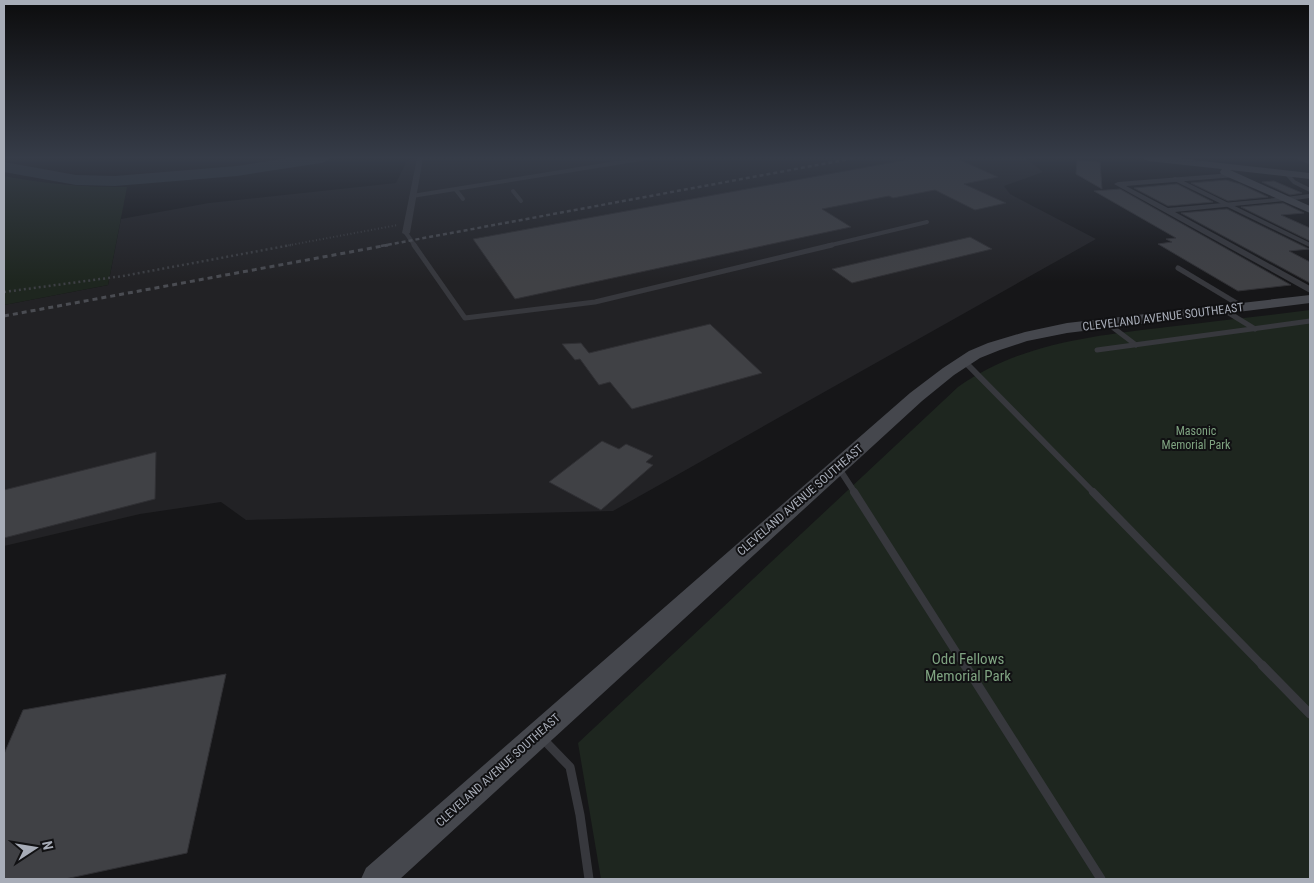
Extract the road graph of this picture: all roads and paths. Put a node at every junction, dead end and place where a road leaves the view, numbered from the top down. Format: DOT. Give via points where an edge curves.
graph roads {
  1 [pos="411,199"];
  2 [pos="1145,199"];
  3 [pos="1215,199"];
  4 [pos="1282,199"];
  5 [pos="1284,199"];
  6 [pos="1226,205"];
  7 [pos="1310,210"];
  8 [pos="1166,211"];
  9 [pos="408,218"];
  10 [pos="927,222"];
  11 [pos="406,233"];
  12 [pos="1310,245"];
  13 [pos="1178,268"];
  14 [pos="1310,290"];
  15 [pos="4,292"];
  16 [pos="1310,299"];
  17 [pos="1233,308"];
  18 [pos="1310,321"];
  19 [pos="1107,323"];
  20 [pos="1255,329"];
  21 [pos="1136,345"];
  22 [pos="1097,350"];
  23 [pos="965,362"];
  24 [pos="838,466"];
  25 [pos="1310,714"];
  26 [pos="538,734"];
  27 [pos="377,879"];
  28 [pos="589,879"];
  29 [pos="1101,879"];
  1 -- 9 [label="street"];
  2 -- 8 [label="street"];
  3 -- 6 [label="lane"];
  4 -- 6 [label="street"];
  5 -- 7 [label="main road"];
  6 -- 8 [label="street"];
  6 -- 12 [label="lane"];
  8 -- 14 [label="street"];
  9 -- 11 [label="street"];
  9 -- 15 [label="path" via="398,225 142,272"];
  10 -- 11 [label="lane" via="595,302 465,318"];
  13 -- 17 [label="lane"];
  16 -- 17 [label="main road, CLEVELAND AVENUE SOUTHEAST"];
  17 -- 19 [label="main road, CLEVELAND AVENUE SOUTHEAST"];
  17 -- 20 [label="lane"];
  18 -- 20 [label="lane"];
  19 -- 21 [label="lane"];
  19 -- 23 [label="main road, CLEVELAND AVENUE SOUTHEAST" via="1034,335 984,350"];
  20 -- 21 [label="lane"];
  21 -- 22 [label="lane"];
  23 -- 24 [label="main road, CLEVELAND AVENUE SOUTHEAST" via="916,397"];
  23 -- 25 [label="lane"];
  24 -- 26 [label="main road, CLEVELAND AVENUE SOUTHEAST"];
  24 -- 29 [label="lane"];
  26 -- 27 [label="main road, CLEVELAND AVENUE SOUTHEAST"];
  26 -- 28 [label="lane" via="570,768"];
}
